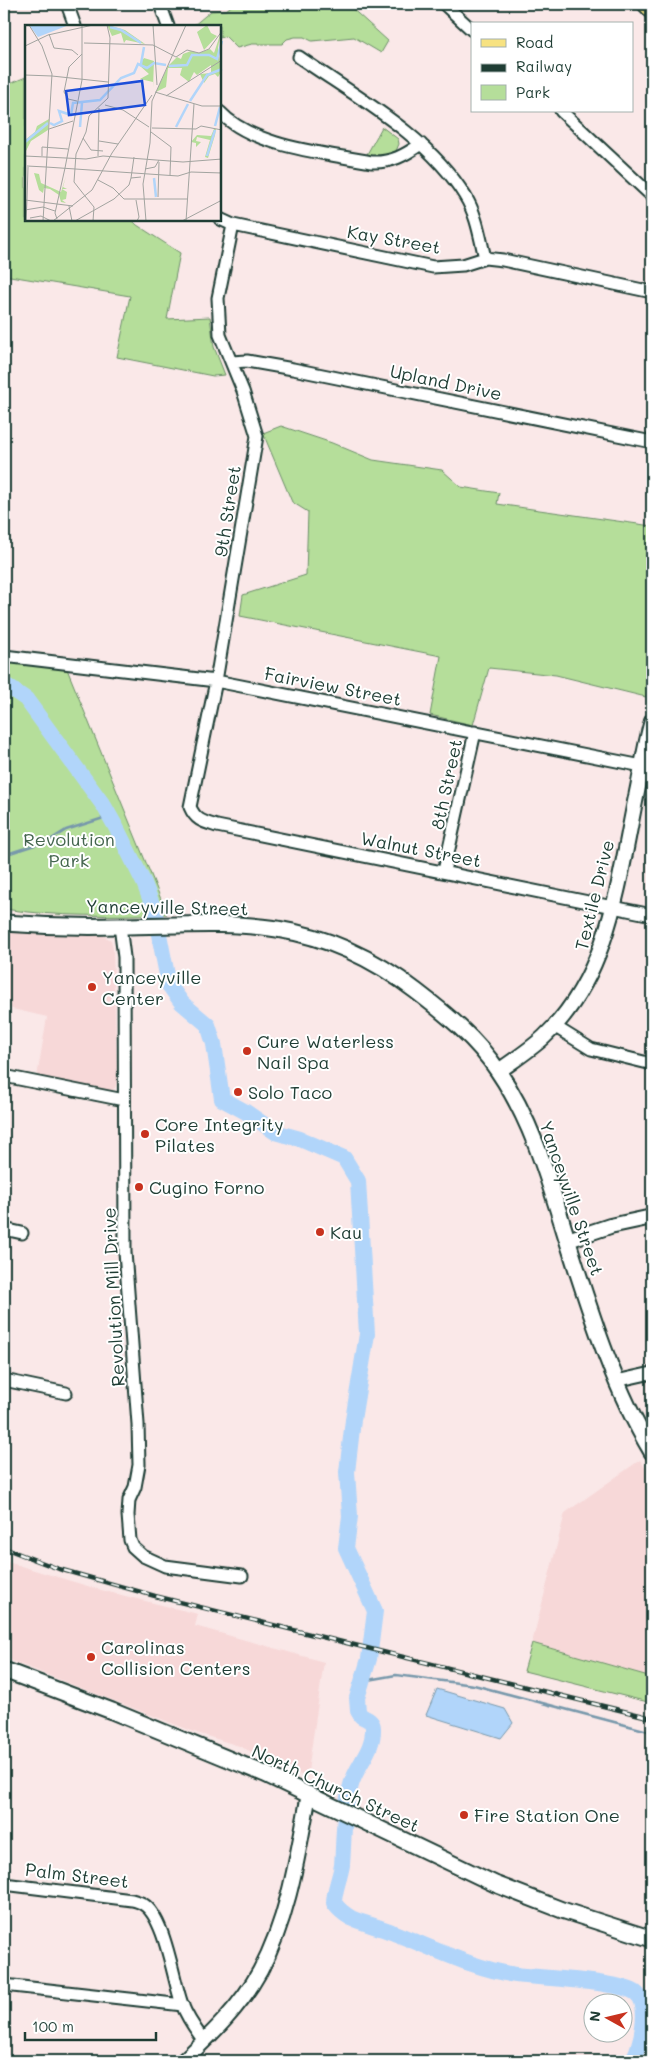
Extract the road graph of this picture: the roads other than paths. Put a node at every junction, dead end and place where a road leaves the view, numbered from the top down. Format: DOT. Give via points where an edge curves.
graph roads {
  1 [pos="67,4"];
  2 [pos="160,4"];
  3 [pos="444,4"];
  4 [pos="646,4"];
  5 [pos="652,10"];
  6 [pos="75,25"];
  7 [pos="168,25"];
  8 [pos="471,29"];
  9 [pos="299,57"];
  10 [pos="562,112"];
  11 [pos="221,113"];
  12 [pos="422,144"];
  13 [pos="652,196"];
  14 [pos="221,219"];
  15 [pos="233,225"];
  16 [pos="484,258"];
  17 [pos="652,292"];
  18 [pos="232,362"];
  19 [pos="652,442"];
  20 [pos="4,656"];
  21 [pos="216,681"];
  22 [pos="652,721"];
  23 [pos="475,732"];
  24 [pos="647,767"];
  25 [pos="190,806"];
  26 [pos="444,872"];
  27 [pos="613,907"];
  28 [pos="652,915"];
  29 [pos="4,923"];
  30 [pos="125,926"];
  31 [pos="554,1026"];
  32 [pos="652,1064"];
  33 [pos="499,1071"];
  34 [pos="4,1076"];
  35 [pos="124,1100"];
  36 [pos="652,1216"];
  37 [pos="4,1229"];
  38 [pos="22,1233"];
  39 [pos="568,1240"];
  40 [pos="652,1373"];
  41 [pos="4,1380"];
  42 [pos="616,1381"];
  43 [pos="66,1393"];
  44 [pos="652,1452"];
  45 [pos="242,1576"];
  46 [pos="4,1670"];
  47 [pos="309,1794"];
  48 [pos="4,1884"];
  49 [pos="652,1939"];
  50 [pos="4,1985"];
  51 [pos="183,2005"];
  52 [pos="204,2041"];
  53 [pos="183,2061"];
  1 -- 6 [label="street"];
  2 -- 7 [label="street"];
  3 -- 8 [label="street"];
  4 -- 5 [label="main road"];
  9 -- 12 [label="street"];
  10 -- 13 [label="street"];
  11 -- 12 [label="street" via="267,141 372,162 386,163 402,158"];
  12 -- 16 [label="street" via="466,197 477,225"];
  14 -- 15 [label="street, Kay Street"];
  15 -- 16 [label="street, Kay Street" via="433,266 463,265"];
  15 -- 18 [label="street, 9th Street" via="218,298 220,335"];
  16 -- 17 [label="street, Kay Street"];
  18 -- 19 [label="street, Upland Drive" via="247,361 293,369"];
  18 -- 21 [label="street, 9th Street" via="257,436"];
  20 -- 21 [label="street, Fairview Street"];
  21 -- 23 [label="street, Fairview Street"];
  21 -- 25 [label="street, 9th Street"];
  22 -- 24 [label="street, Textile Drive"];
  23 -- 24 [label="street, Fairview Street"];
  23 -- 26 [label="street, 8th Street"];
  24 -- 27 [label="street, Textile Drive"];
  25 -- 26 [label="street, Walnut Street" via="200,821 217,826"];
  26 -- 27 [label="street, Walnut Street"];
  27 -- 28 [label="street, Walnut Street"];
  27 -- 31 [label="street, Textile Drive" via="594,968 573,1004"];
  29 -- 30 [label="main road, Yanceyville Street"];
  30 -- 33 [label="main road, Yanceyville Street" via="219,924 277,929 321,940 388,971 431,1002 460,1027"];
  30 -- 35 [label="street, Revolution Mill Drive"];
  31 -- 32 [label="street" via="591,1049"];
  31 -- 33 [label="street, Textile Drive"];
  33 -- 39 [label="main road, Yanceyville Street" via="533,1134"];
  34 -- 35 [label="street"];
  35 -- 45 [label="street, Revolution Mill Drive" via="125,1252 139,1465 129,1500 130,1540 143,1556 166,1566"];
  36 -- 39 [label="street"];
  37 -- 38 [label="street"];
  39 -- 42 [label="main road, Yanceyville Street"];
  40 -- 42 [label="street"];
  41 -- 43 [label="street"];
  42 -- 44 [label="main road, Yanceyville Street"];
  46 -- 47 [label="main road, North Church Street" via="112,1711"];
  47 -- 49 [label="main road, North Church Street" via="495,1884"];
  47 -- 52 [label="street" via="285,1906 260,1971 226,2019"];
  48 -- 51 [label="street, Palm Street" via="143,1903 159,1925"];
  50 -- 51 [label="street"];
  51 -- 52 [label="street, Palm Street"];
  52 -- 53 [label="street"];
}
